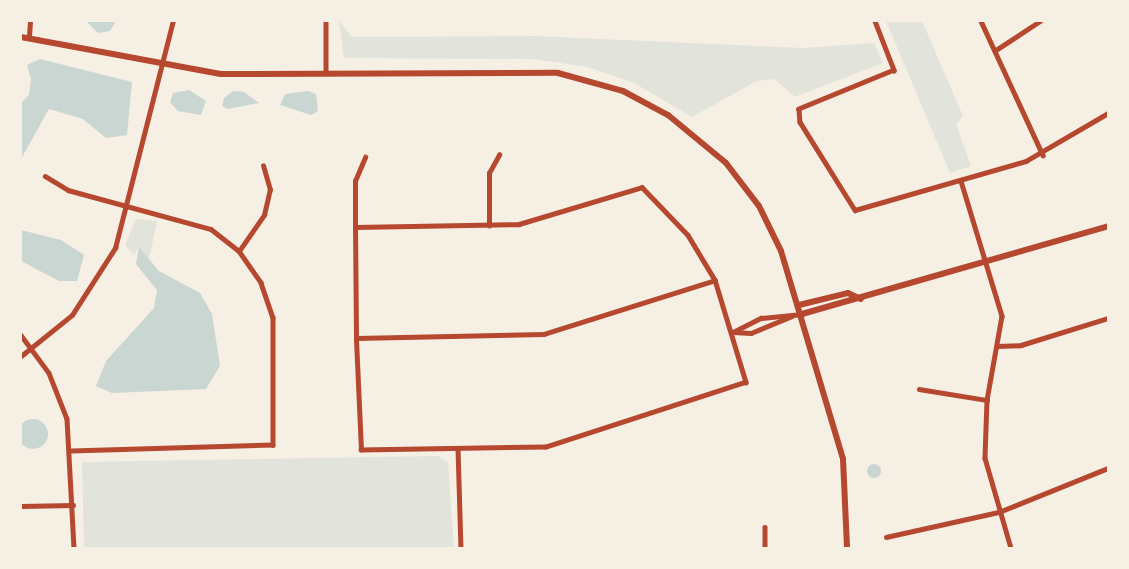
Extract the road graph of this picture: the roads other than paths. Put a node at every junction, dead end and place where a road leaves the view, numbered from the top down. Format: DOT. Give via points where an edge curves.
graph roads {
  1 [pos="30,21"];
  2 [pos="173,21"];
  3 [pos="326,21"];
  4 [pos="875,21"];
  5 [pos="981,21"];
  6 [pos="1040,21"];
  7 [pos="29,36"];
  8 [pos="21,37"];
  9 [pos="996,50"];
  10 [pos="163,66"];
  11 [pos="326,70"];
  12 [pos="1108,113"];
  13 [pos="499,154"];
  14 [pos="1043,155"];
  15 [pos="365,157"];
  16 [pos="263,166"];
  17 [pos="45,176"];
  18 [pos="961,182"];
  19 [pos="129,205"];
  20 [pos="489,226"];
  21 [pos="1108,226"];
  22 [pos="355,227"];
  23 [pos="239,251"];
  24 [pos="986,263"];
  25 [pos="715,280"];
  26 [pos="862,299"];
  27 [pos="799,305"];
  28 [pos="802,314"];
  29 [pos="792,316"];
  30 [pos="1108,318"];
  31 [pos="733,332"];
  32 [pos="21,335"];
  33 [pos="356,338"];
  34 [pos="998,346"];
  35 [pos="34,349"];
  36 [pos="21,356"];
  37 [pos="919,389"];
  38 [pos="987,400"];
  39 [pos="458,448"];
  40 [pos="72,451"];
  41 [pos="1108,468"];
  42 [pos="73,504"];
  43 [pos="21,506"];
  44 [pos="999,512"];
  45 [pos="765,527"];
  46 [pos="886,537"];
  47 [pos="74,548"];
  48 [pos="461,548"];
  49 [pos="765,548"];
  50 [pos="847,548"];
  51 [pos="1011,548"];
  1 -- 7 [label="street"];
  2 -- 10 [label="street"];
  3 -- 11 [label="street"];
  4 -- 18 [label="street" via="894,70 799,109 800,122 855,210"];
  5 -- 9 [label="street"];
  6 -- 9 [label="street"];
  7 -- 8 [label="street"];
  7 -- 10 [label="street"];
  9 -- 14 [label="street"];
  10 -- 11 [label="street" via="221,74"];
  10 -- 19 [label="street"];
  11 -- 27 [label="street" via="521,69 592,80 623,91 677,122 726,163 759,206"];
  12 -- 14 [label="street"];
  13 -- 20 [label="street" via="489,173"];
  14 -- 18 [label="street"];
  15 -- 22 [label="street" via="355,181"];
  16 -- 23 [label="street" via="270,190 264,215"];
  17 -- 19 [label="street" via="68,190"];
  18 -- 24 [label="street"];
  19 -- 23 [label="street" via="202,225"];
  19 -- 35 [label="street" via="93,286"];
  20 -- 22 [label="street"];
  20 -- 25 [label="street" via="519,224 642,188 687,235"];
  21 -- 24 [label="street"];
  22 -- 33 [label="street"];
  23 -- 40 [label="street" via="261,283 273,317 273,445"];
  24 -- 26 [label="street"];
  24 -- 34 [label="street" via="1002,316"];
  25 -- 31 [label="street"];
  25 -- 33 [label="street" via="544,334"];
  26 -- 27 [label="street" via="848,293"];
  26 -- 28 [label="street"];
  27 -- 28 [label="street"];
  28 -- 29 [label="street"];
  28 -- 50 [label="street" via="843,459"];
  29 -- 31 [label="street" via="761,318"];
  29 -- 31 [label="street" via="751,333"];
  30 -- 34 [label="street" via="1021,345"];
  31 -- 39 [label="street" via="746,382 569,442"];
  32 -- 35 [label="street"];
  33 -- 39 [label="street" via="361,450"];
  34 -- 38 [label="street"];
  35 -- 36 [label="street"];
  35 -- 40 [label="street" via="59,396"];
  37 -- 38 [label="street"];
  38 -- 44 [label="street" via="985,458"];
  39 -- 48 [label="street"];
  40 -- 42 [label="street"];
  41 -- 44 [label="street"];
  42 -- 43 [label="street"];
  42 -- 47 [label="street"];
  44 -- 46 [label="street"];
  44 -- 51 [label="street"];
  45 -- 49 [label="street"];
}
